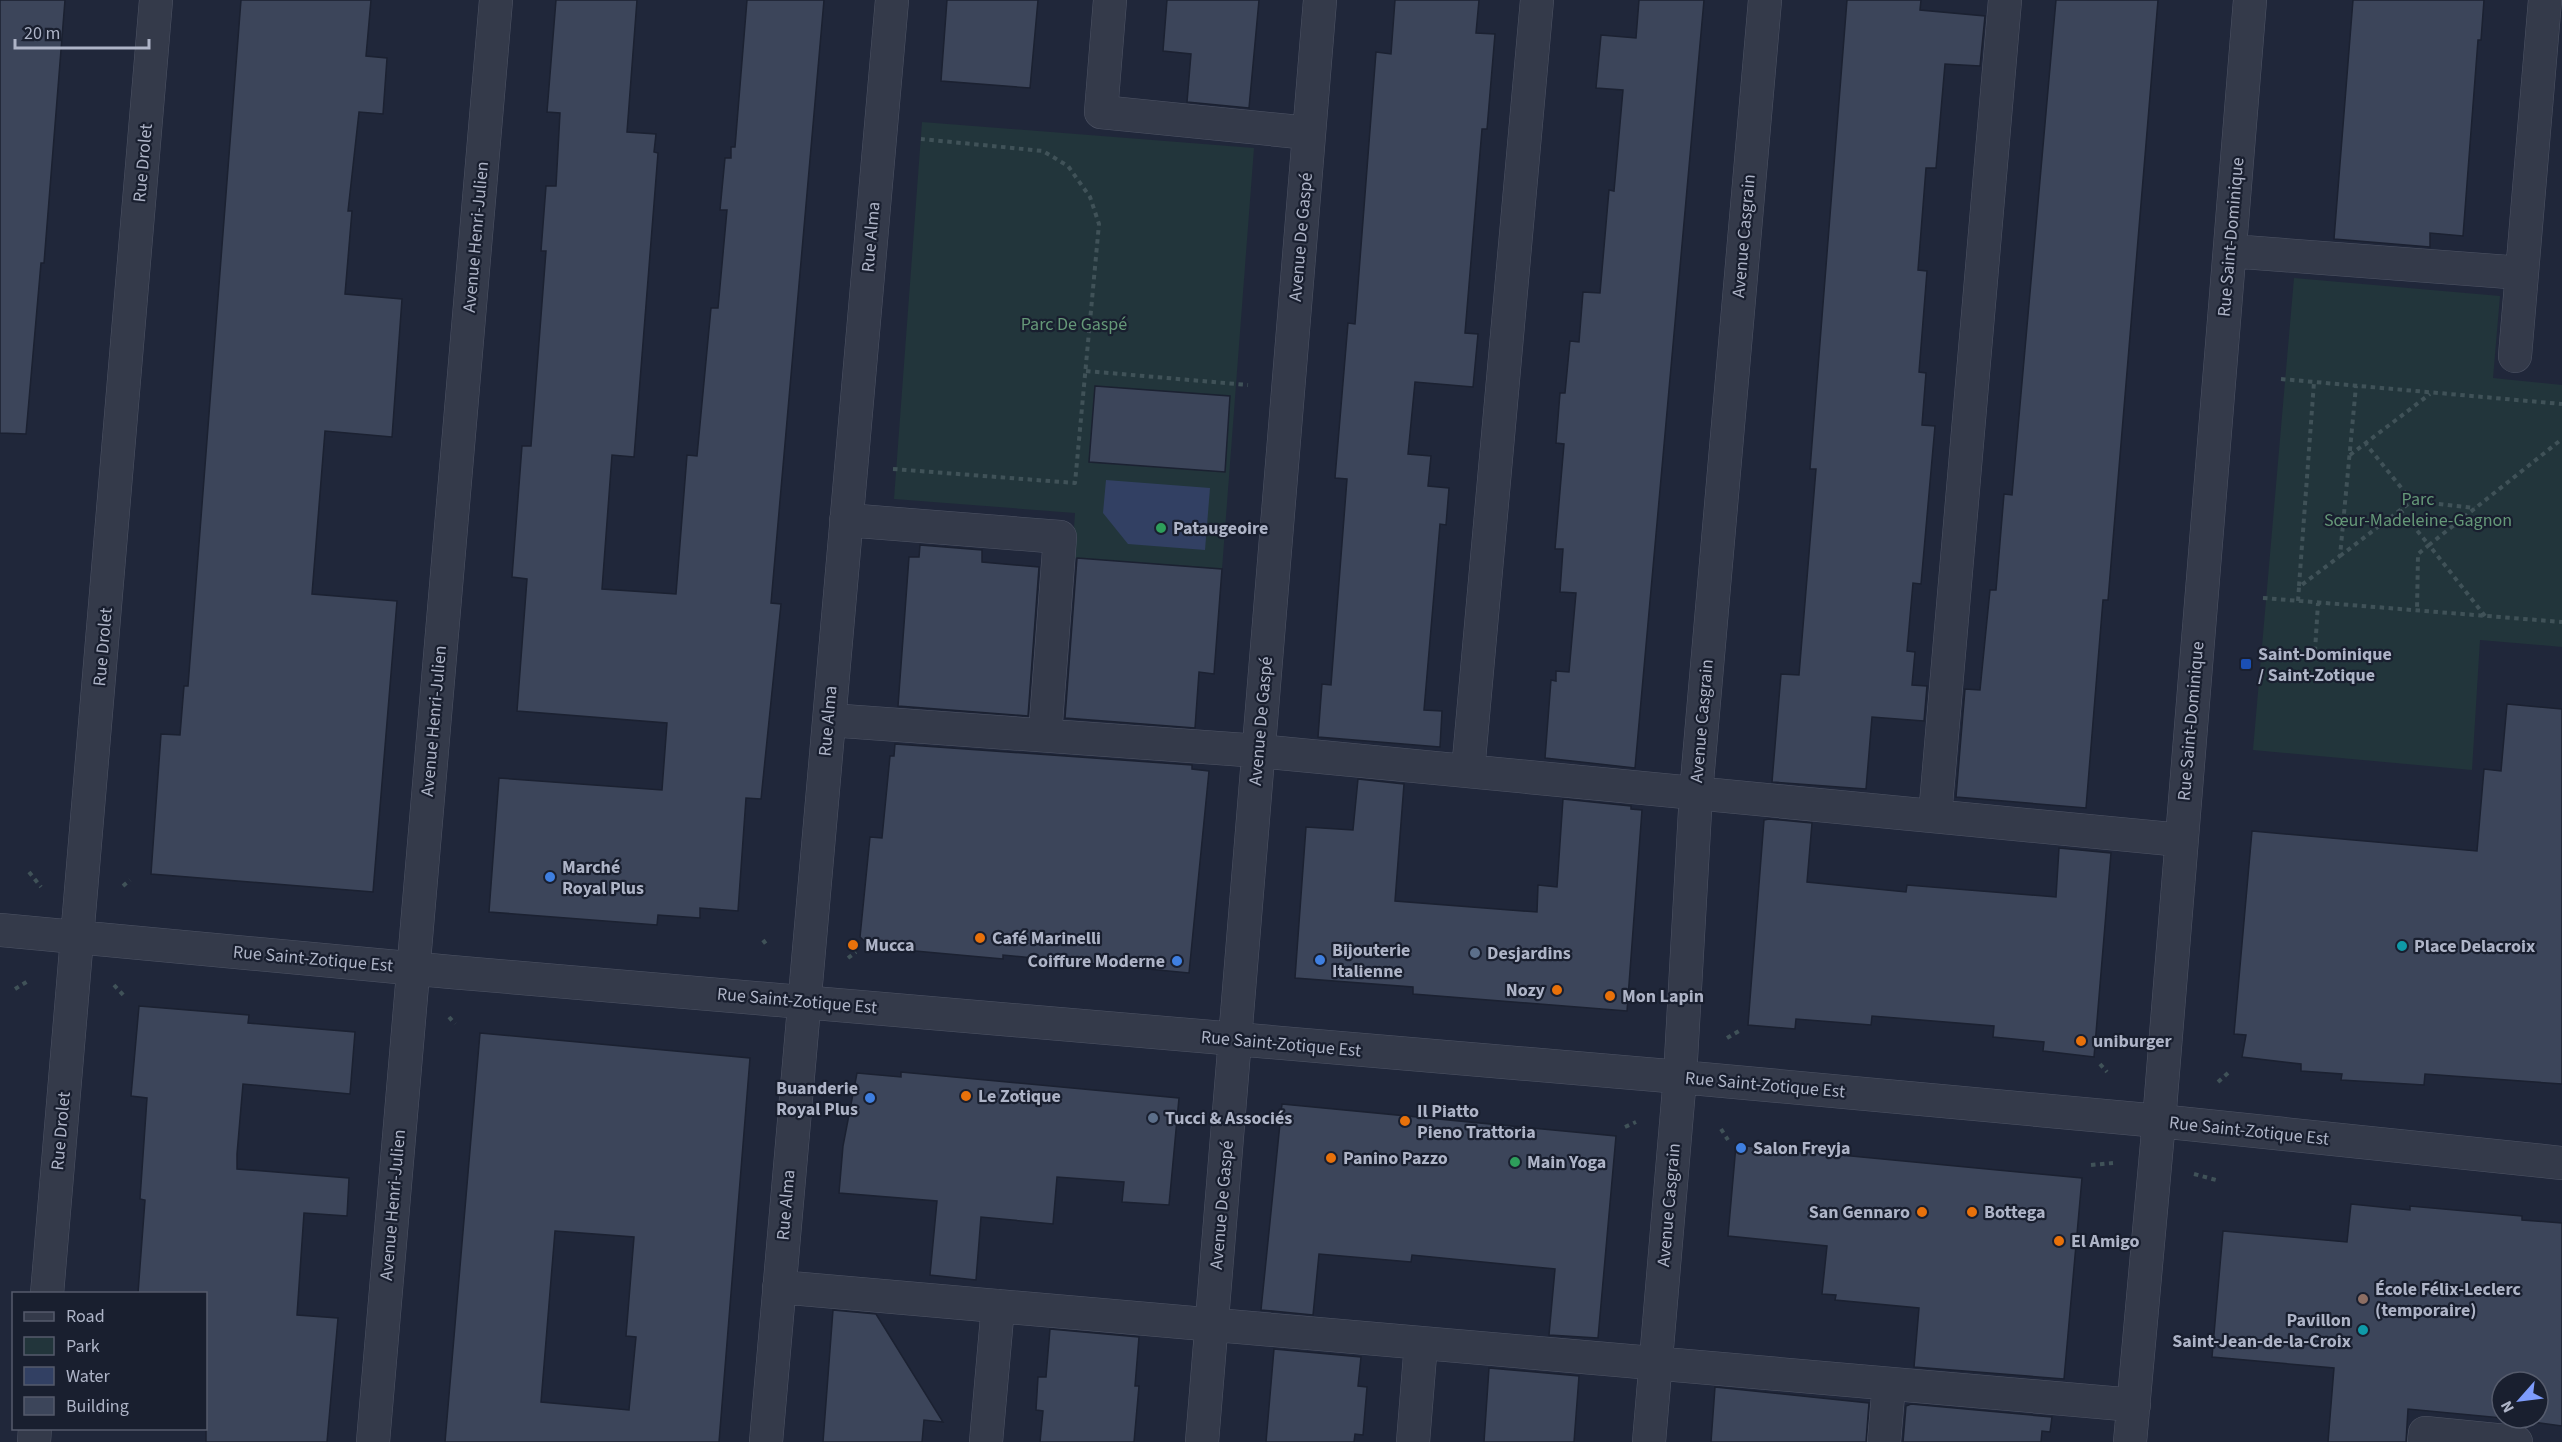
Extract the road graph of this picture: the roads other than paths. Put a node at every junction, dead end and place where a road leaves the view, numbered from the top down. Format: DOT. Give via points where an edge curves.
graph roads {
  1 [pos="156,0"];
  2 [pos="496,0"];
  3 [pos="892,0"];
  4 [pos="1110,0"];
  5 [pos="1320,0"];
  6 [pos="1537,0"];
  7 [pos="1765,0"];
  8 [pos="2005,0"];
  9 [pos="2250,0"];
  10 [pos="2545,0"];
  11 [pos="1309,133"];
  12 [pos="2230,251"];
  13 [pos="2522,273"];
  14 [pos="2515,356"];
  15 [pos="846,520"];
  16 [pos="829,720"];
  17 [pos="1045,735"];
  18 [pos="1259,751"];
  19 [pos="1468,771"];
  20 [pos="1696,793"];
  21 [pos="1935,816"];
  22 [pos="2181,840"];
  23 [pos="0,930"];
  24 [pos="78,938"];
  25 [pos="413,969"];
  26 [pos="803,1002"];
  27 [pos="1236,1040"];
  28 [pos="1680,1077"];
  29 [pos="2159,1121"];
  30 [pos="2562,1163"];
  31 [pos="779,1287"];
  32 [pos="47,1292"];
  33 [pos="998,1306"];
  34 [pos="1212,1325"];
  35 [pos="1420,1343"];
  36 [pos="1656,1364"];
  37 [pos="1889,1384"];
  38 [pos="2134,1405"];
  39 [pos="373,1442"];
  40 [pos="766,1442"];
  41 [pos="986,1442"];
  42 [pos="1202,1442"];
  43 [pos="1413,1442"];
  44 [pos="1649,1442"];
  45 [pos="1884,1442"];
  46 [pos="2130,1442"];
  47 [pos="2424,1442"];
  48 [pos="2516,1442"];
  1 -- 24 [label="street, Rue Drolet"];
  2 -- 25 [label="street, Avenue Henri-Julien"];
  3 -- 15 [label="street, Rue Alma"];
  4 -- 11 [label="street" via="1101,112"];
  5 -- 11 [label="street, Avenue De Gaspé"];
  6 -- 19 [label="street"];
  7 -- 20 [label="street, Avenue Casgrain"];
  8 -- 21 [label="street"];
  9 -- 12 [label="street, Rue Saint-Dominique"];
  10 -- 13 [label="street"];
  11 -- 18 [label="street, Avenue De Gaspé"];
  12 -- 13 [label="street"];
  12 -- 22 [label="street, Rue Saint-Dominique"];
  13 -- 14 [label="street"];
  15 -- 16 [label="street, Rue Alma"];
  15 -- 17 [label="street" via="1060,537"];
  16 -- 17 [label="street"];
  16 -- 26 [label="street, Rue Alma"];
  17 -- 18 [label="street"];
  18 -- 19 [label="street"];
  18 -- 27 [label="street, Avenue De Gaspé"];
  19 -- 20 [label="street"];
  20 -- 21 [label="street"];
  20 -- 28 [label="street, Avenue Casgrain"];
  21 -- 22 [label="street"];
  22 -- 29 [label="street, Rue Saint-Dominique"];
  23 -- 24 [label="street, Rue Saint-Zotique Est"];
  24 -- 25 [label="street, Rue Saint-Zotique Est"];
  24 -- 32 [label="street, Rue Drolet"];
  25 -- 26 [label="street, Rue Saint-Zotique Est"];
  25 -- 39 [label="street, Avenue Henri-Julien"];
  26 -- 27 [label="street, Rue Saint-Zotique Est"];
  26 -- 31 [label="street, Rue Alma"];
  27 -- 28 [label="street, Rue Saint-Zotique Est"];
  27 -- 34 [label="street, Avenue De Gaspé"];
  28 -- 29 [label="street, Rue Saint-Zotique Est"];
  28 -- 36 [label="street, Avenue Casgrain"];
  29 -- 30 [label="street, Rue Saint-Zotique Est"];
  29 -- 38 [label="street, Rue Saint-Dominique"];
  31 -- 33 [label="street"];
  31 -- 40 [label="street, Rue Alma"];
  33 -- 34 [label="street"];
  33 -- 41 [label="street"];
  34 -- 35 [label="street"];
  34 -- 42 [label="street, Avenue De Gaspé"];
  35 -- 36 [label="street"];
  35 -- 43 [label="street"];
  36 -- 37 [label="street"];
  36 -- 44 [label="street, Avenue Casgrain"];
  37 -- 38 [label="street"];
  37 -- 45 [label="street"];
  38 -- 46 [label="street, Rue Saint-Dominique"];
  47 -- 48 [label="street" via="2425,1433"];
}
